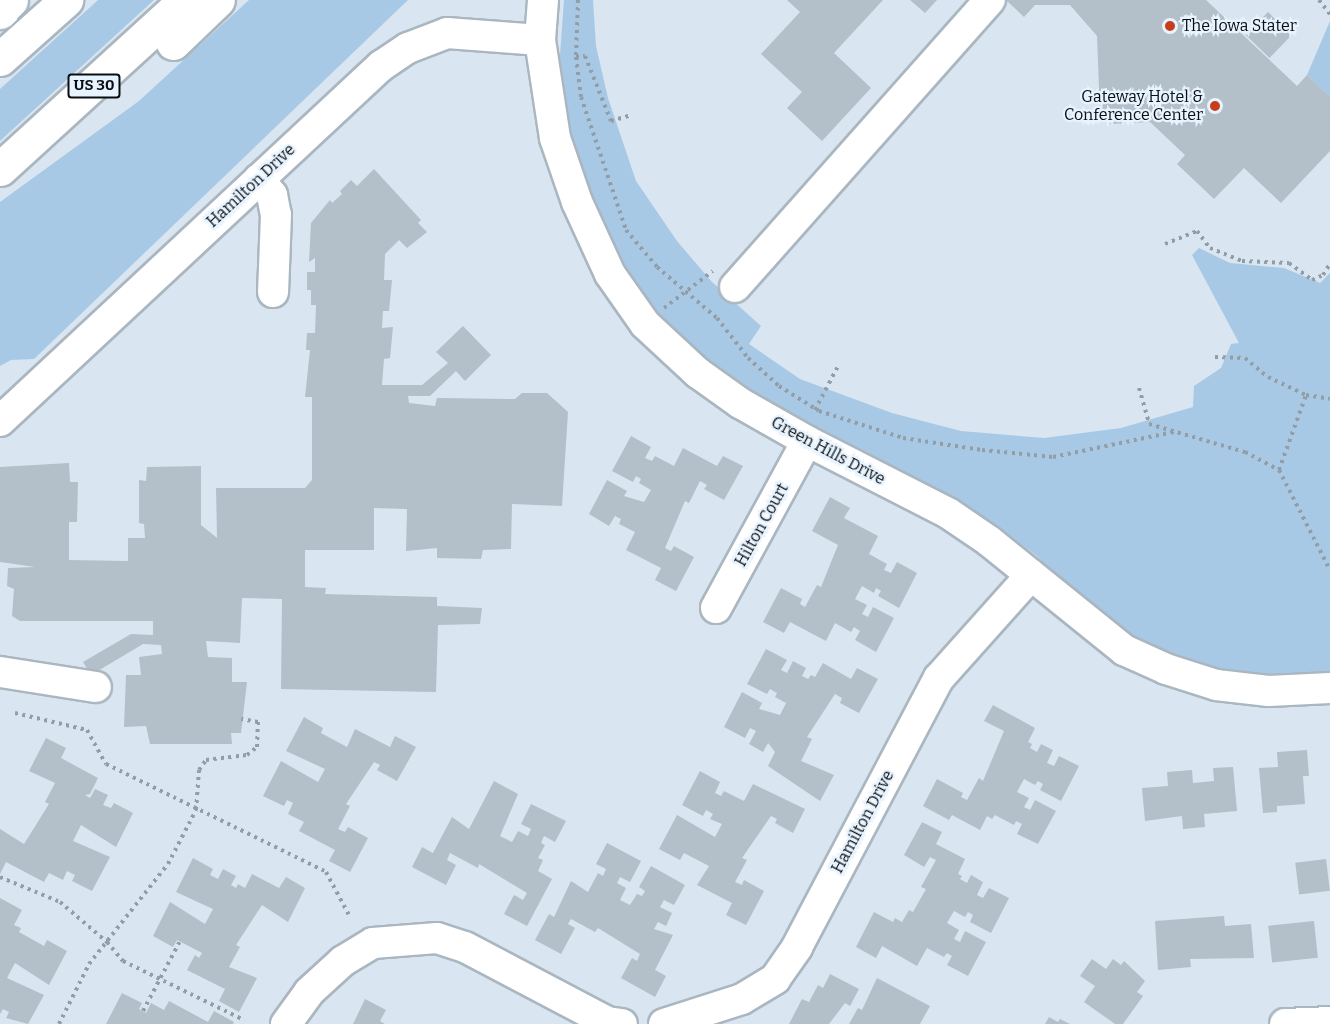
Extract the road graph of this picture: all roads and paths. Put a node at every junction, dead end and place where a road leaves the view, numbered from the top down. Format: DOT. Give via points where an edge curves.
graph roads {
  1 [pos="11,0"];
  2 [pos="66,0"];
  3 [pos="185,0"];
  4 [pos="218,0"];
  5 [pos="543,0"];
  6 [pos="578,0"];
  7 [pos="990,0"];
  8 [pos="1319,0"];
  9 [pos="0,12"];
  10 [pos="1330,14"];
  11 [pos="540,40"];
  12 [pos="576,57"];
  13 [pos="0,59"];
  14 [pos="629,116"];
  15 [pos="11,160"];
  16 [pos="259,179"];
  17 [pos="1165,244"];
  18 [pos="1330,264"];
  19 [pos="727,277"];
  20 [pos="273,292"];
  21 [pos="685,292"];
  22 [pos="658,313"];
  23 [pos="1215,357"];
  24 [pos="839,364"];
  25 [pos="1138,388"];
  26 [pos="1306,395"];
  27 [pos="1330,399"];
  28 [pos="816,409"];
  29 [pos="0,422"];
  30 [pos="1178,432"];
  31 [pos="804,439"];
  32 [pos="1279,470"];
  33 [pos="1330,570"];
  34 [pos="1031,575"];
  35 [pos="716,608"];
  36 [pos="0,672"];
  37 [pos="96,687"];
  38 [pos="1330,688"];
  39 [pos="15,713"];
  40 [pos="241,719"];
  41 [pos="196,810"];
  42 [pos="0,877"];
  43 [pos="349,915"];
  44 [pos="180,941"];
  45 [pos="107,942"];
  46 [pos="160,977"];
  47 [pos="143,1011"];
  48 [pos="244,1020"];
  49 [pos="1330,1022"];
  50 [pos="59,1024"];
  51 [pos="286,1024"];
  52 [pos="622,1024"];
  53 [pos="664,1024"];
  54 [pos="1285,1024"];
  1 -- 9 [label="highway"];
  2 -- 13 [label="highway"];
  3 -- 15 [label="highway, US 30"];
  4 -- 15 [label="highway" via="117,95"];
  5 -- 11 [label="street, Green Hills Drive"];
  6 -- 12 [label="path"];
  7 -- 19 [label="street"];
  8 -- 10 [label="path"];
  11 -- 16 [label="street, Hamilton Drive" via="447,33 408,48 381,66"];
  11 -- 31 [label="street, Green Hills Drive" via="555,138 577,202 610,274 645,324 698,373 740,403"];
  12 -- 14 [label="path" via="585,56 611,121"];
  12 -- 21 [label="path" via="581,97 626,230 657,267"];
  16 -- 20 [label="street" via="272,195 276,215"];
  16 -- 29 [label="street, Hamilton Drive"];
  17 -- 18 [label="path" via="1197,231 1210,248 1242,261 1289,263 1312,280 1323,275"];
  19 -- 21 [label="path"];
  21 -- 22 [label="path"];
  21 -- 28 [label="path" via="717,318 748,358 779,386"];
  23 -- 26 [label="path" via="1245,358 1268,377"];
  24 -- 28 [label="path"];
  25 -- 30 [label="path" via="1149,424"];
  26 -- 27 [label="path"];
  26 -- 32 [label="path"];
  28 -- 30 [label="path" via="903,438 1053,457"];
  28 -- 31 [label="path"];
  30 -- 32 [label="path" via="1245,452"];
  31 -- 34 [label="street, Green Hills Drive" via="948,513"];
  31 -- 35 [label="street, Hilton Court"];
  32 -- 33 [label="path"];
  34 -- 38 [label="street, Green Hills Drive" via="1124,650 1166,669 1216,685 1269,691"];
  34 -- 53 [label="street, Hamilton Drive" via="939,678 797,947 775,979 742,999"];
  36 -- 37 [label="street"];
  39 -- 41 [label="path" via="87,730 106,764"];
  40 -- 41 [label="path" via="258,722 257,747 247,755 206,760 199,770"];
  41 -- 43 [label="path" via="326,872"];
  41 -- 45 [label="path" via="168,864"];
  42 -- 45 [label="path" via="60,902"];
  44 -- 46 [label="path"];
  45 -- 46 [label="path" via="123,962"];
  45 -- 50 [label="path" via="73,990"];
  46 -- 47 [label="path"];
  46 -- 48 [label="path"];
  49 -- 54 [label="street"];
  51 -- 52 [label="street" via="309,992 343,961 373,944 437,938 465,947 607,1022"];
}
